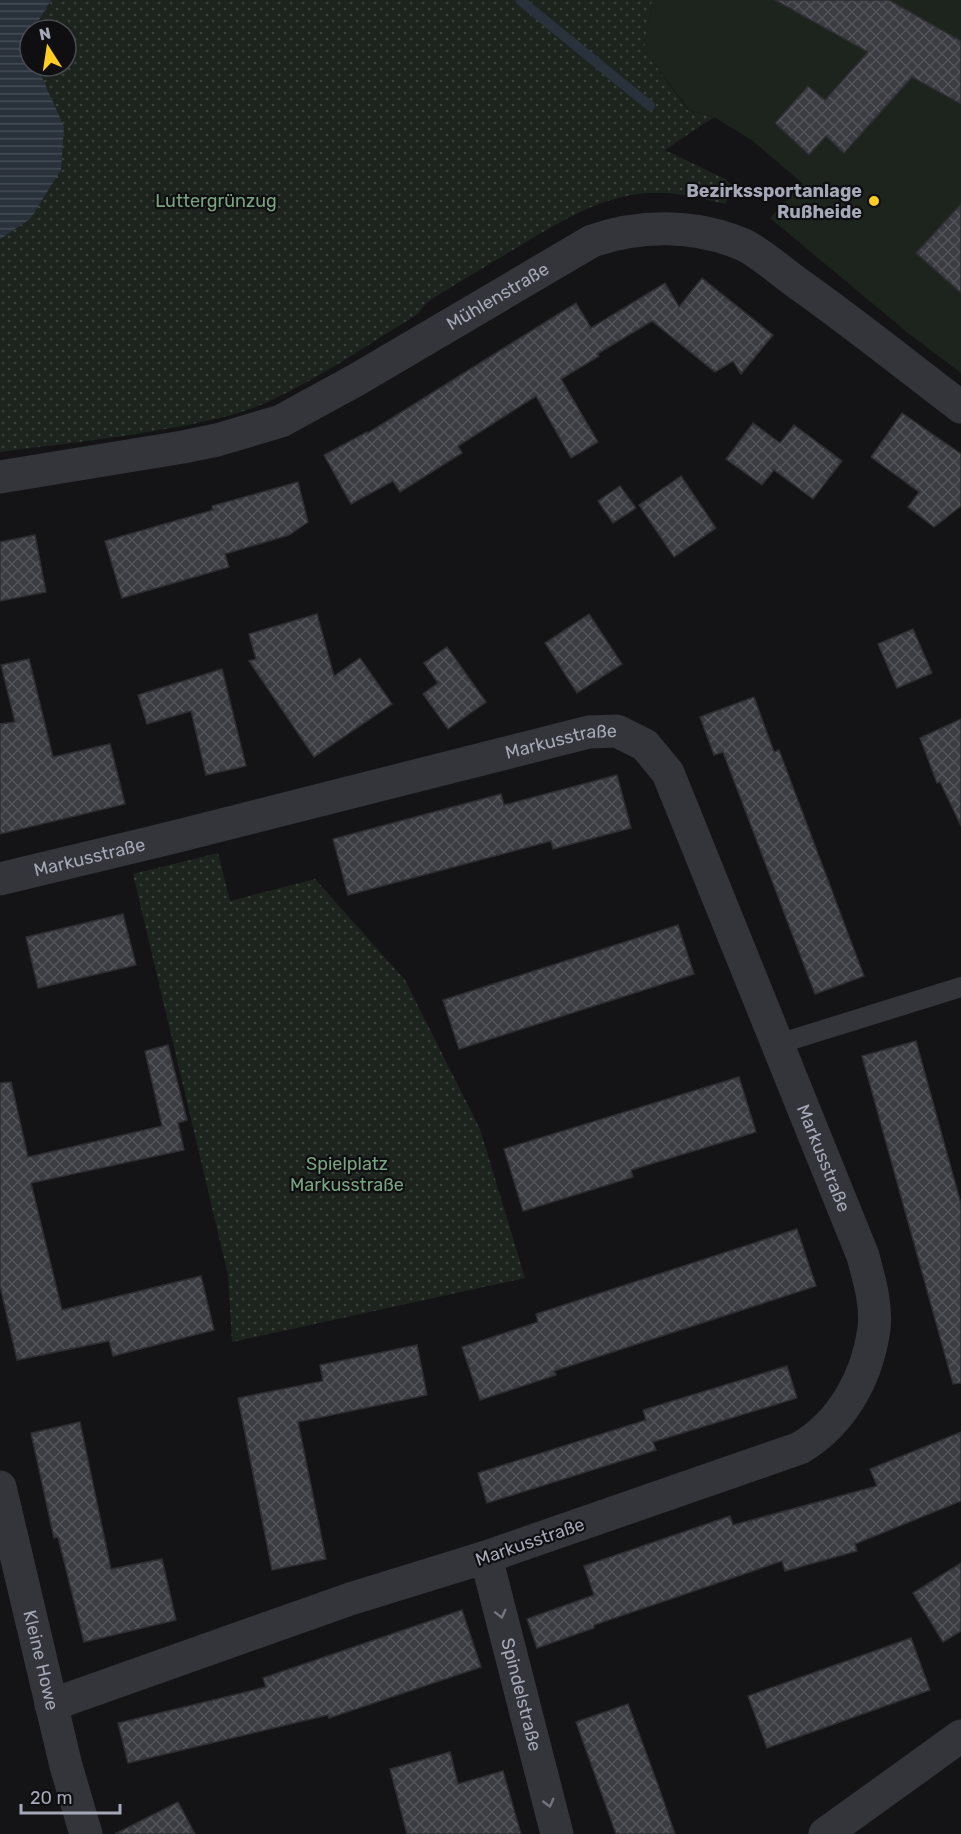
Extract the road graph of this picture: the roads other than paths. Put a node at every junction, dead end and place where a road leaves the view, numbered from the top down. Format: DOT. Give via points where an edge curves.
graph roads {
  1 [pos="961,407"];
  2 [pos="0,477"];
  3 [pos="0,879"];
  4 [pos="961,987"];
  5 [pos="778,1044"];
  6 [pos="0,1487"];
  7 [pos="486,1557"];
  8 [pos="51,1705"];
  9 [pos="961,1736"];
  10 [pos="86,1834"];
  11 [pos="557,1834"];
  12 [pos="825,1834"];
  1 -- 2 [label="street, Mühlenstraße" via="746,246 695,231 654,228 614,233 592,241 281,421 183,447"];
  3 -- 5 [label="street, Markusstraße" via="589,732 617,731 645,744 668,773"];
  4 -- 5 [label="lane"];
  5 -- 7 [label="street, Markusstraße" via="872,1286 874,1328 865,1364 848,1403 817,1438 800,1448"];
  6 -- 8 [label="street, Kleine Howe"];
  7 -- 8 [label="street, Markusstraße" via="350,1599"];
  7 -- 11 [label="street, Spindelstraße, one-way"];
  8 -- 10 [label="street, Kleine Howe"];
  9 -- 12 [label="street"];
}
